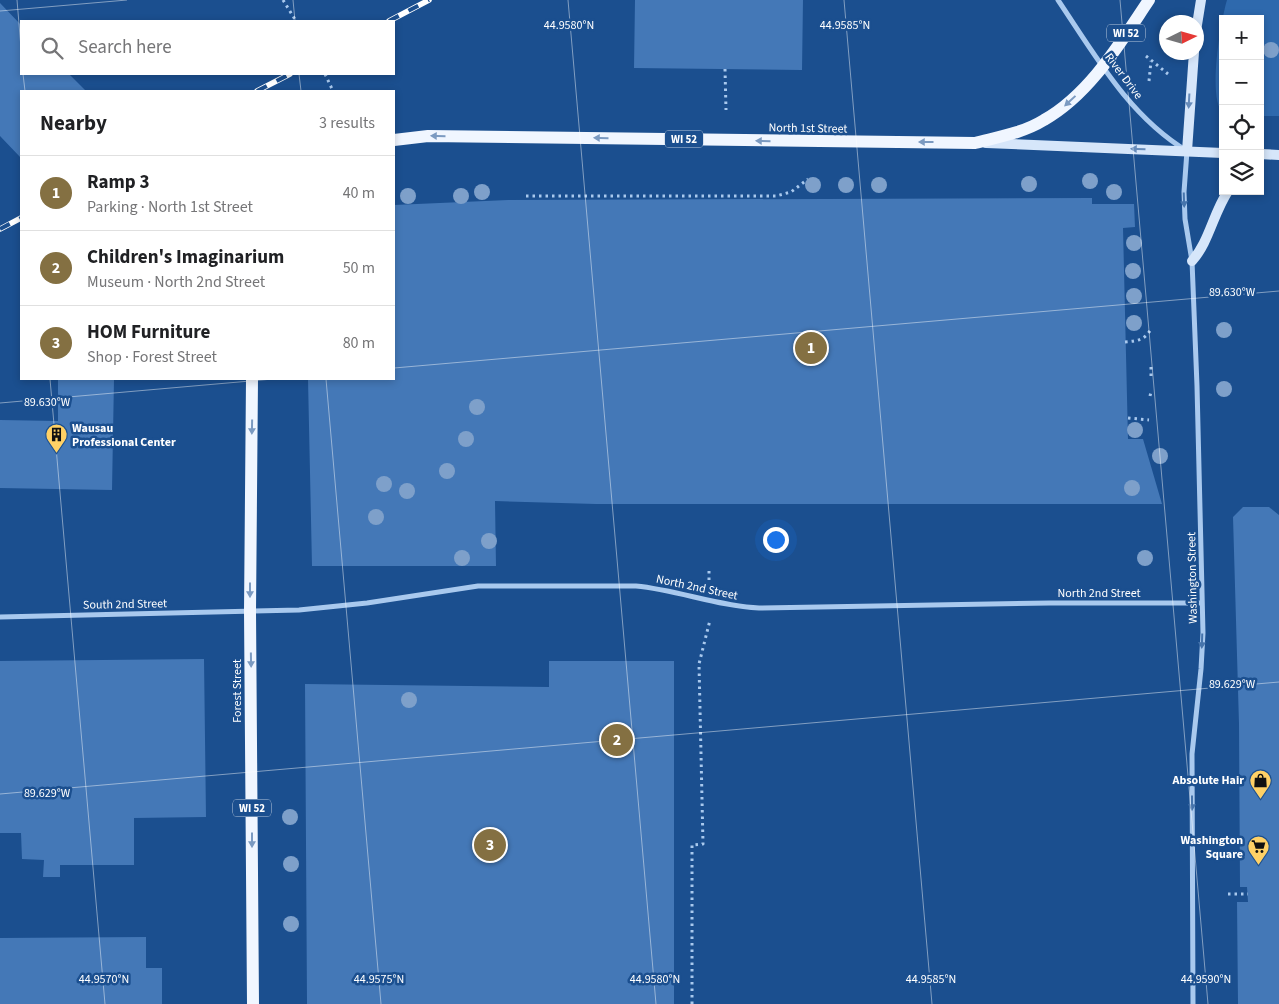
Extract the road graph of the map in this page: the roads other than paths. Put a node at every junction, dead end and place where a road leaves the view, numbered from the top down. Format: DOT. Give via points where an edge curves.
graph roads {
  1 [pos="1058,0"];
  2 [pos="1149,0"];
  3 [pos="1201,0"];
  4 [pos="1199,15"];
  5 [pos="1193,60"];
  6 [pos="1102,65"];
  7 [pos="395,140"];
  8 [pos="974,143"];
  9 [pos="1187,151"];
  10 [pos="1219,153"];
  11 [pos="1276,155"];
  12 [pos="1264,159"];
  13 [pos="1226,195"];
  14 [pos="1192,261"];
  15 [pos="252,380"];
  16 [pos="1202,603"];
  17 [pos="250,611"];
  18 [pos="0,617"];
  19 [pos="253,1004"];
  20 [pos="1193,1004"];
  1 -- 6 [label="street, River Drive"];
  2 -- 6 [label="main road, WI 52"];
  3 -- 4 [label="main road"];
  5 -- 9 [label="main road, one-way"];
  6 -- 8 [label="main road, WI 52, one-way" via="1063,108 1043,121 1012,134"];
  6 -- 9 [label="street, River Drive" via="1149,123"];
  8 -- 7 [label="main road, North 1st Street / WI 52, one-way" via="428,136"];
  9 -- 8 [label="main road, North 1st Street, one-way"];
  9 -- 10 [label="main road, North 1st Street"];
  9 -- 14 [label="street, Washington Street, one-way" via="1184,192"];
  11 -- 12 [label="main road"];
  13 -- 14 [label="main road"];
  14 -- 16 [label="street, Washington Street"];
  15 -- 17 [label="main road, Forest Street / WI 52, one-way"];
  16 -- 17 [label="street, North 2nd Street" via="759,608 729,605 653,587 504,585 464,587 330,607"];
  16 -- 20 [label="street, Washington Street, one-way" via="1202,660 1192,754"];
  17 -- 18 [label="street, South 2nd Street"];
  17 -- 19 [label="main road, Forest Street / WI 52, one-way"];
}
